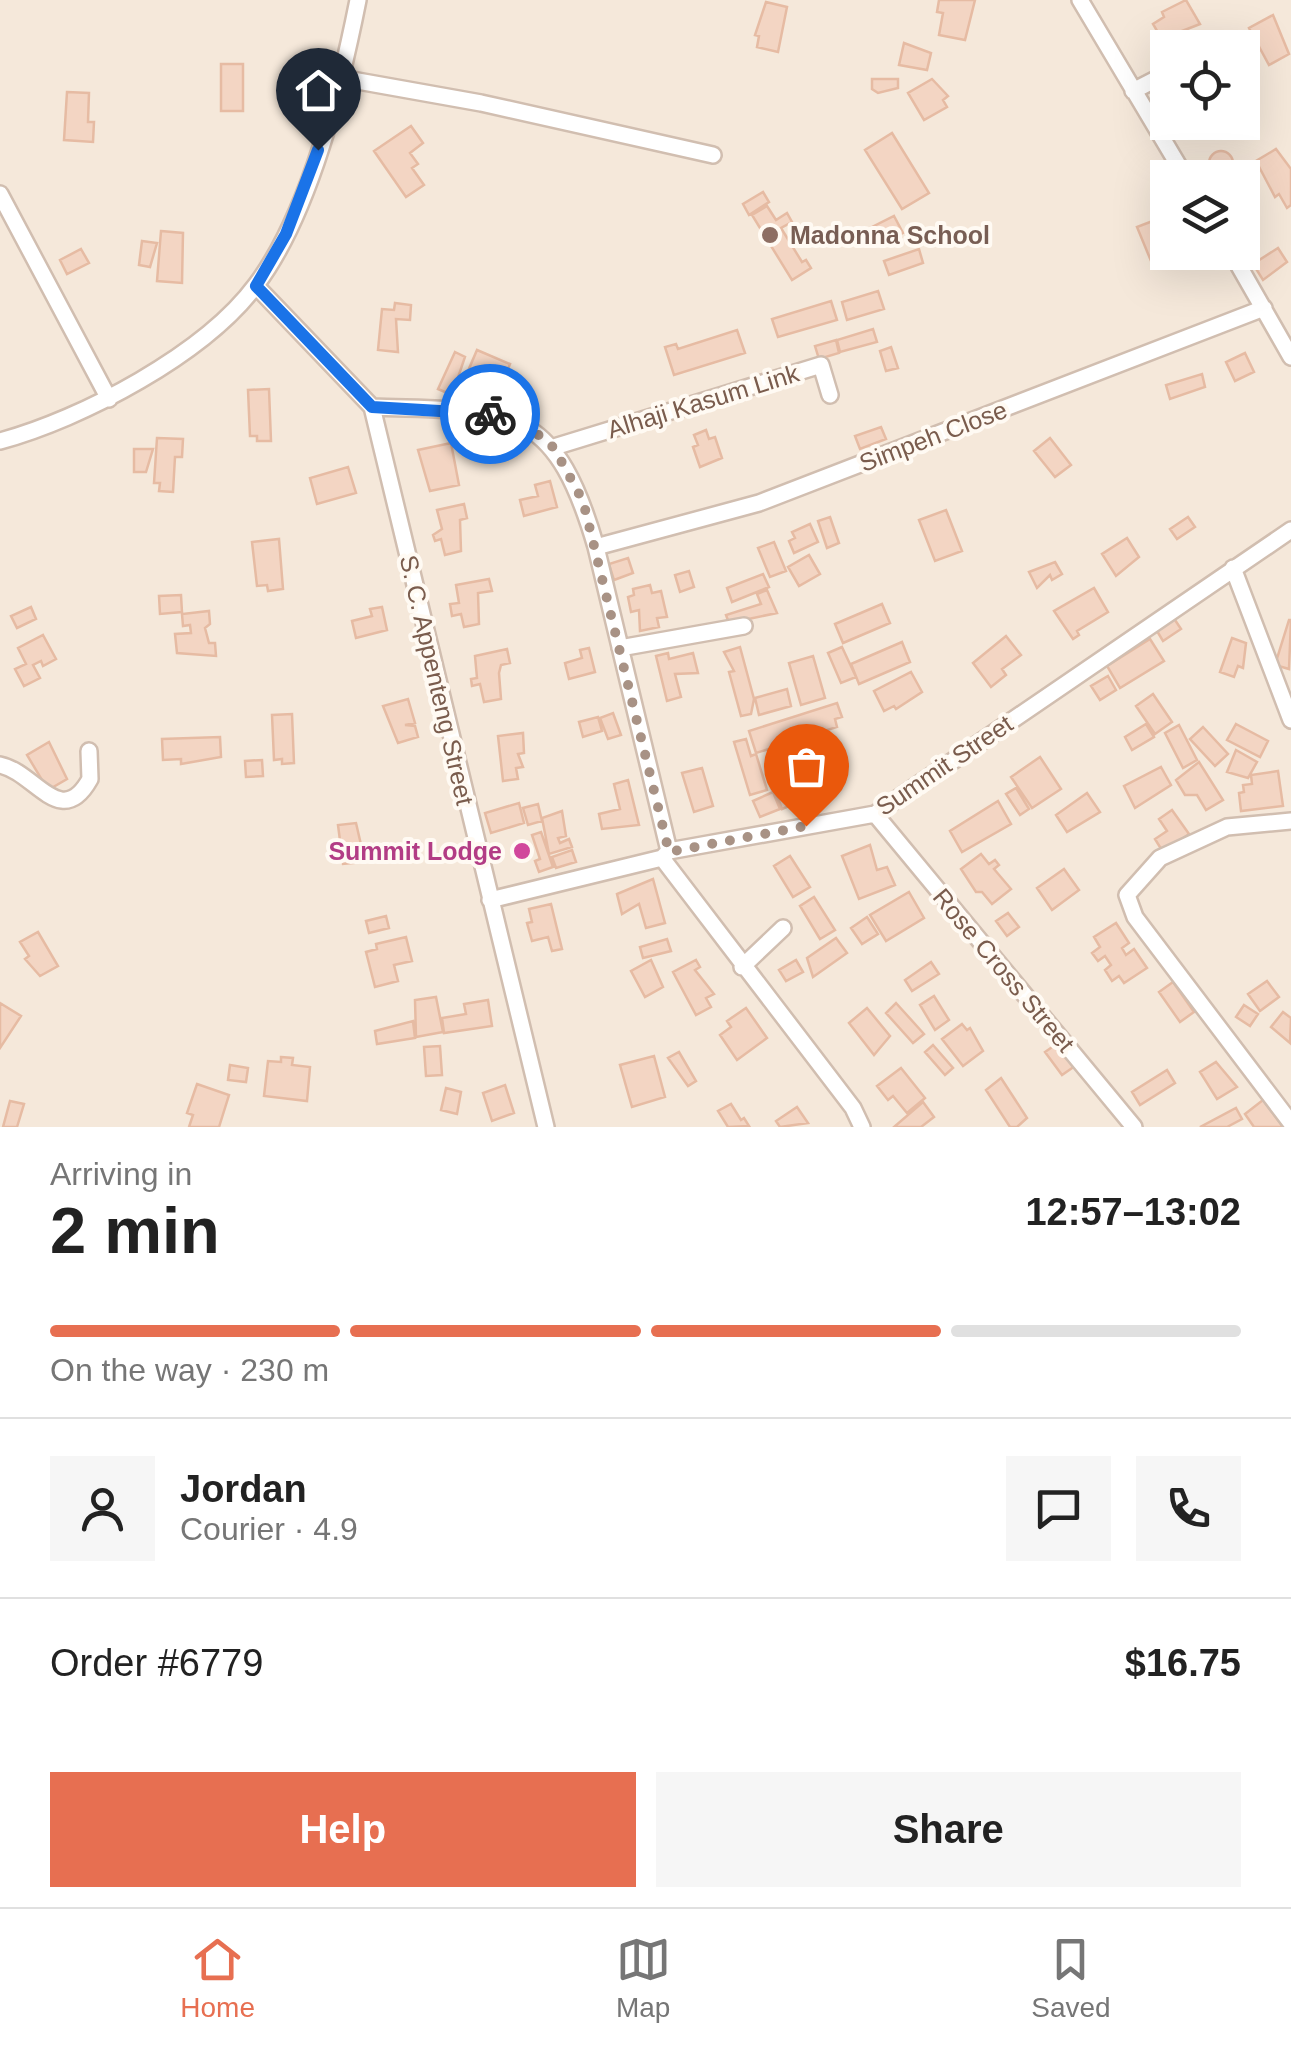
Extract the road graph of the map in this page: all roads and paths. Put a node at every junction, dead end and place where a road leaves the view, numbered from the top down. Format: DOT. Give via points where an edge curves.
graph roads {
  1 [pos="358,0"];
  2 [pos="1080,0"];
  3 [pos="342,78"];
  4 [pos="1150,83"];
  5 [pos="1134,91"];
  6 [pos="712,155"];
  7 [pos="1175,160"];
  8 [pos="0,194"];
  9 [pos="1242,270"];
  10 [pos="256,286"];
  11 [pos="1264,308"];
  12 [pos="1291,357"];
  13 [pos="830,395"];
  14 [pos="109,400"];
  15 [pos="372,407"];
  16 [pos="0,442"];
  17 [pos="554,448"];
  18 [pos="1291,530"];
  19 [pos="596,546"];
  20 [pos="1233,568"];
  21 [pos="744,626"];
  22 [pos="620,648"];
  23 [pos="1291,720"];
  24 [pos="89,751"];
  25 [pos="0,765"];
  26 [pos="875,814"];
  27 [pos="1291,821"];
  28 [pos="666,855"];
  29 [pos="490,900"];
  30 [pos="783,928"];
  31 [pos="742,966"];
  32 [pos="1291,1123"];
  33 [pos="546,1127"];
  34 [pos="862,1127"];
  35 [pos="1134,1127"];
  1 -- 3 [label="street"];
  2 -- 5 [label="street"];
  3 -- 6 [label="street"];
  3 -- 10 [label="street" via="286,234"];
  4 -- 5 [label="street"];
  5 -- 7 [label="street"];
  8 -- 14 [label="street"];
  9 -- 11 [label="street"];
  10 -- 14 [label="street" via="184,350"];
  10 -- 15 [label="street"];
  11 -- 12 [label="street"];
  11 -- 19 [label="street, Simpeh Close" via="759,503"];
  13 -- 17 [label="street, Alhaji Kasum Link" via="821,364"];
  14 -- 16 [label="street"];
  15 -- 17 [label="street" via="480,411 524,423"];
  15 -- 29 [label="street, S. C. Appenteng Street"];
  17 -- 19 [label="street" via="583,501"];
  18 -- 20 [label="street, Summit Street"];
  19 -- 22 [label="street"];
  20 -- 23 [label="street"];
  20 -- 26 [label="street, Summit Street"];
  21 -- 22 [label="street"];
  22 -- 28 [label="street"];
  24 -- 25 [label="street" via="90,779 73,799 61,802"];
  26 -- 28 [label="street, Summit Street"];
  26 -- 35 [label="street, Rose Cross Street"];
  27 -- 32 [label="street" via="1227,827 1160,858 1128,895 1135,917"];
  28 -- 29 [label="street, Summit Street"];
  28 -- 31 [label="street"];
  29 -- 33 [label="street, S. C. Appenteng Street"];
  30 -- 31 [label="street"];
  31 -- 34 [label="street"];
}
